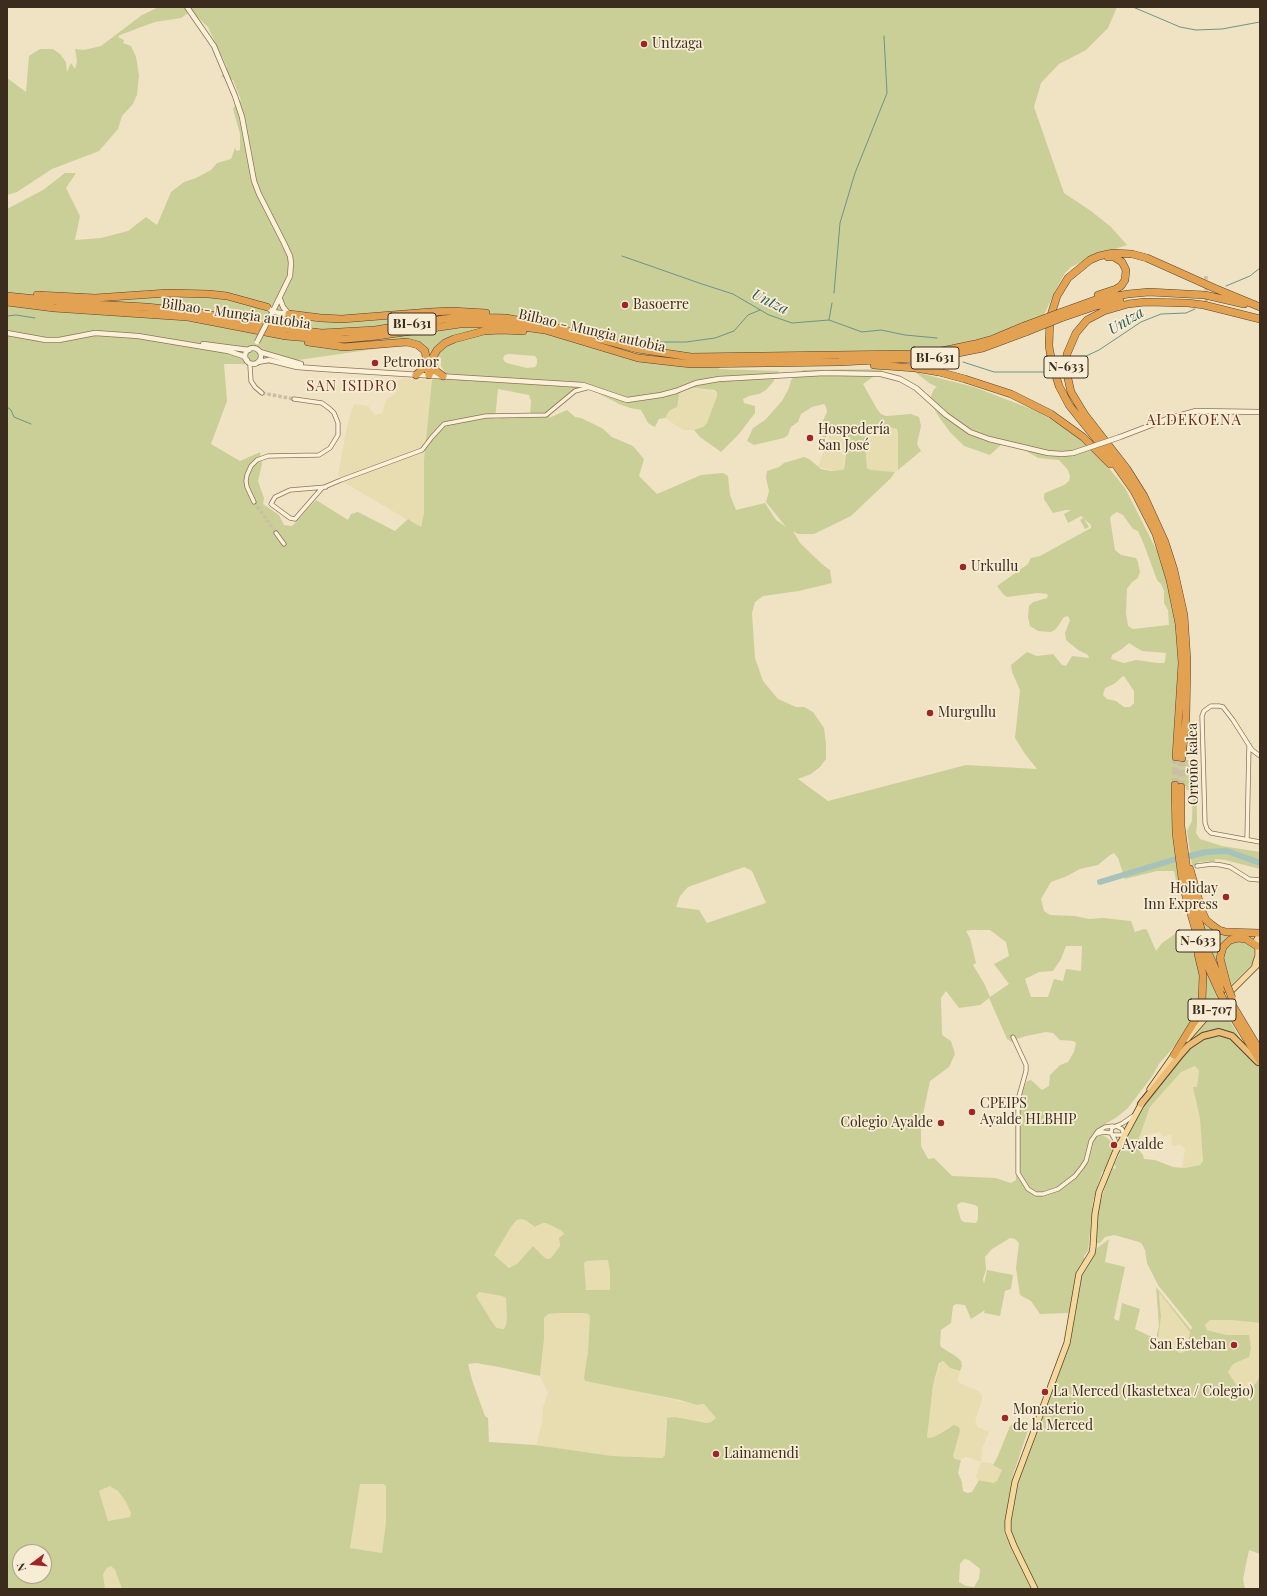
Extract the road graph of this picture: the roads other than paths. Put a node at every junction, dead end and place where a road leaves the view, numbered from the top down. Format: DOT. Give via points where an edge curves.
graph roads {
  1 [pos="187,7"];
  2 [pos="1087,264"];
  3 [pos="7,293"];
  4 [pos="7,296"];
  5 [pos="280,299"];
  6 [pos="7,302"];
  7 [pos="1074,306"];
  8 [pos="267,307"];
  9 [pos="1260,308"];
  10 [pos="272,313"];
  11 [pos="289,314"];
  12 [pos="1060,315"];
  13 [pos="1260,315"];
  14 [pos="506,318"];
  15 [pos="1260,319"];
  16 [pos="1025,329"];
  17 [pos="7,333"];
  18 [pos="286,336"];
  19 [pos="257,342"];
  20 [pos="190,344"];
  21 [pos="590,344"];
  22 [pos="250,350"];
  23 [pos="259,351"];
  24 [pos="246,360"];
  25 [pos="258,362"];
  26 [pos="840,362"];
  27 [pos="430,365"];
  28 [pos="250,366"];
  29 [pos="312,368"];
  30 [pos="416,375"];
  31 [pos="429,375"];
  32 [pos="443,376"];
  33 [pos="591,387"];
  34 [pos="262,393"];
  35 [pos="294,399"];
  36 [pos="1260,412"];
  37 [pos="1105,450"];
  38 [pos="326,487"];
  39 [pos="254,502"];
  40 [pos="276,533"];
  41 [pos="1157,540"];
  42 [pos="284,544"];
  43 [pos="1174,570"];
  44 [pos="1249,744"];
  45 [pos="1260,756"];
  46 [pos="1181,826"];
  47 [pos="1247,839"];
  48 [pos="1260,842"];
  49 [pos="1197,866"];
  50 [pos="1260,880"];
  51 [pos="1183,886"];
  52 [pos="1260,934"];
  53 [pos="1258,948"];
  54 [pos="1260,962"];
  55 [pos="1254,968"];
  56 [pos="1224,989"];
  57 [pos="1229,1001"];
  58 [pos="1012,1037"];
  59 [pos="1260,1051"];
  60 [pos="1174,1055"];
  61 [pos="1260,1062"];
  62 [pos="1141,1104"];
  63 [pos="1136,1114"];
  64 [pos="1115,1126"];
  65 [pos="1096,1134"];
  66 [pos="1112,1134"];
  67 [pos="1124,1135"];
  68 [pos="1117,1150"];
  69 [pos="1035,1589"];
  1 -- 5 [label="street" via="214,46 235,96 242,117 256,188 290,256 290,276"];
  2 -- 7 [label="highway" via="1101,258 1114,257 1124,266 1127,274 1121,286"];
  2 -- 9 [label="highway" via="1099,256 1124,253 1140,256"];
  2 -- 37 [label="highway, N-633" via="1068,278 1057,296 1050,318 1049,346 1055,374 1063,394"];
  3 -- 8 [label="highway" via="95,298 209,294"];
  4 -- 14 [label="highway, Bilbao - Mungia autobia / BI-631" via="196,312 270,327 322,333 375,330 467,317"];
  5 -- 8 [label="street"];
  5 -- 10 [label="street"];
  5 -- 11 [label="street"];
  6 -- 18 [label="highway, Bilbao - Mungia autobia / BI-631" via="188,317"];
  7 -- 9 [label="highway, Bilbao - Mungia autobia / BI-631" via="1128,294 1166,292 1205,295"];
  7 -- 12 [label="highway, Bilbao - Mungia autobia / BI-631"];
  8 -- 10 [label="street"];
  10 -- 11 [label="street"];
  10 -- 19 [label="street, bridge"];
  11 -- 14 [label="highway" via="342,319 451,311 500,315"];
  12 -- 13 [label="highway, Bilbao - Mungia autobia / BI-631" via="1128,299 1146,298 1205,301"];
  12 -- 16 [label="highway, Bilbao - Mungia autobia / BI-631, bridge"];
  14 -- 16 [label="highway, Bilbao - Mungia autobia / BI-631" via="554,327 638,349 690,356 937,352"];
  15 -- 43 [label="highway, N-633" via="1211,306 1188,303 1128,304 1095,315 1081,326 1066,354 1066,370 1071,392 1144,496 1166,542"];
  16 -- 26 [label="highway, Bilbao - Mungia autobia / BI-631" via="983,348 938,357"];
  17 -- 20 [label="street" via="46,340 110,334"];
  18 -- 21 [label="highway, Bilbao - Mungia autobia / BI-631" via="345,339 439,326 496,324 545,330"];
  18 -- 27 [label="highway" via="294,340 344,346 407,342 425,350"];
  19 -- 22 [label="street"];
  19 -- 23 [label="street"];
  20 -- 22 [label="street"];
  20 -- 24 [label="street" via="236,353"];
  21 -- 26 [label="highway, Bilbao - Mungia autobia / BI-631" via="638,358 678,363"];
  21 -- 27 [label="highway" via="526,331 484,331 445,343 437,350"];
  22 -- 23 [label="street"];
  22 -- 24 [label="street" via="246,354"];
  23 -- 25 [label="street" via="261,358"];
  23 -- 29 [label="street"];
  24 -- 25 [label="street" via="251,364"];
  25 -- 29 [label="street" via="269,360"];
  26 -- 41 [label="highway" via="915,368 965,378 1010,394 1051,414 1083,437 1111,466 1132,494"];
  27 -- 30 [label="highway"];
  27 -- 31 [label="highway"];
  27 -- 32 [label="highway"];
  28 -- 34 [label="street" via="251,381"];
  29 -- 30 [label="street"];
  30 -- 31 [label="street"];
  31 -- 32 [label="street"];
  32 -- 33 [label="street"];
  33 -- 36 [label="street, bridge" via="621,399 635,400 719,379 825,372 881,374 908,383 960,426 979,436 1062,454 1073,453 1196,411"];
  33 -- 38 [label="street" via="575,391 546,415 486,416 444,424 422,450"];
  35 -- 39 [label="street" via="326,405 337,418 338,435 330,448 319,454 268,456 257,460 246,475 247,487"];
  37 -- 41 [label="highway, N-633" via="1134,491"];
  37 -- 43 [label="highway, N-633" via="1141,497 1154,520"];
  38 -- 38 [label="street" via="290,490 275,497 271,504 295,519 322,488"];
  40 -- 42 [label="street"];
  41 -- 43 [label="highway, N-633" via="1175,601 1180,637 1182,663 1179,757 1186,717 1187,661 1184,615"];
  44 -- 45 [label="street, Orroño kalea"];
  44 -- 47 [label="street"];
  44 -- 47 [label="street, Orroño kalea" via="1223,708 1211,706 1204,711 1202,716 1206,827 1211,833"];
  46 -- 51 [label="highway, N-633" via="1178,786 1176,833"];
  46 -- 52 [label="highway" via="1197,897 1206,920 1226,932"];
  46 -- 56 [label="highway, N-633" via="1190,892 1208,952"];
  47 -- 48 [label="street"];
  49 -- 50 [label="street" via="1212,864 1230,867 1249,879"];
  51 -- 56 [label="highway, N-633" via="1203,956"];
  51 -- 60 [label="highway" via="1189,922 1203,975 1204,993 1196,1019"];
  52 -- 53 [label="main road" via="1256,941"];
  53 -- 55 [label="main road"];
  53 -- 56 [label="highway" via="1246,939 1238,938 1230,940 1223,947 1220,958"];
  54 -- 55 [label="main road, BI-707"];
  55 -- 60 [label="main road, BI-707" via="1198,1025"];
  56 -- 57 [label="highway, N-633, bridge"];
  56 -- 57 [label="highway, bridge"];
  57 -- 59 [label="highway, N-633"];
  57 -- 61 [label="highway, N-633"];
  58 -- 65 [label="street" via="1026,1065 1018,1100 1018,1173 1028,1189 1036,1194 1048,1193 1075,1176 1086,1161 1089,1145"];
  60 -- 62 [label="main road, BI-707"];
  61 -- 62 [label="highway" via="1232,1036 1219,1032 1203,1036 1188,1046"];
  62 -- 63 [label="main road, BI-707"];
  63 -- 64 [label="street"];
  63 -- 67 [label="main road, BI-707"];
  64 -- 65 [label="street" via="1101,1128"];
  64 -- 66 [label="street"];
  64 -- 67 [label="street" via="1122,1129"];
  65 -- 66 [label="street"];
  66 -- 67 [label="street"];
  66 -- 68 [label="street" via="1116,1140"];
  67 -- 68 [label="main road, BI-707"];
  68 -- 69 [label="main road, BI-707" via="1096,1204 1094,1247 1078,1274 1067,1343 1014,1488 1008,1531"];
}
